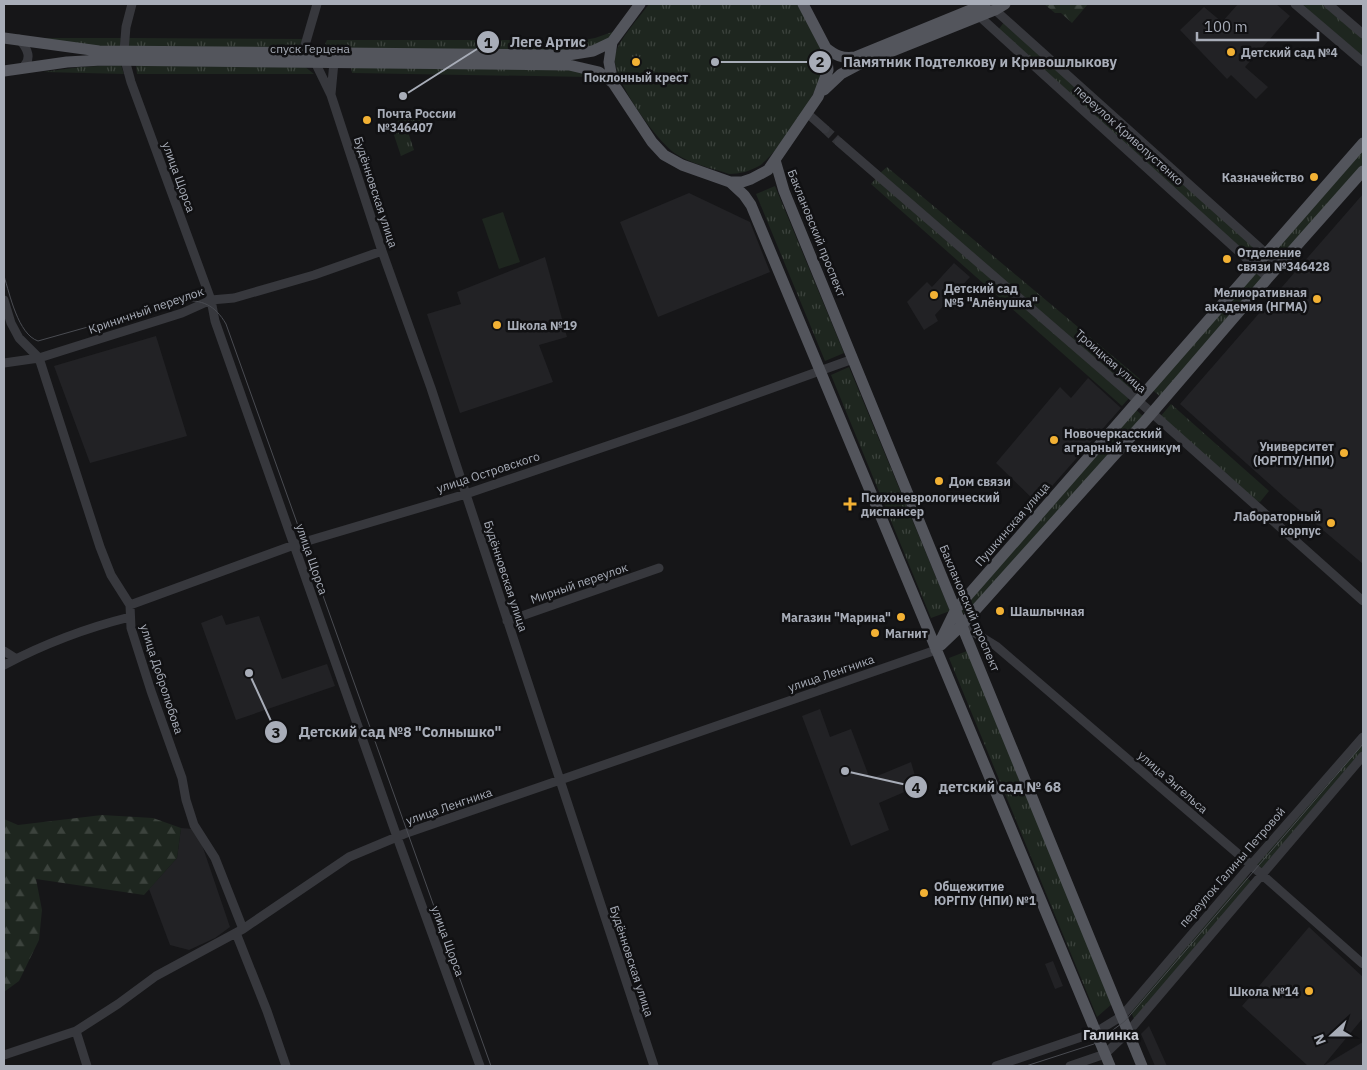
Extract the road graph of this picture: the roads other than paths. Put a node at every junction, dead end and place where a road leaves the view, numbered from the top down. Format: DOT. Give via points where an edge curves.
graph roads {
  1 [pos="132,4"];
  2 [pos="317,4"];
  3 [pos="640,4"];
  4 [pos="803,4"];
  5 [pos="1005,4"];
  6 [pos="1295,4"];
  7 [pos="1328,4"];
  8 [pos="985,8"];
  9 [pos="1363,34"];
  10 [pos="4,38"];
  11 [pos="19,39"];
  12 [pos="612,42"];
  13 [pos="826,48"];
  14 [pos="303,52"];
  15 [pos="125,55"];
  16 [pos="315,62"];
  17 [pos="334,62"];
  18 [pos="1363,62"];
  19 [pos="21,69"];
  20 [pos="4,71"];
  21 [pos="613,82"];
  22 [pos="331,95"];
  23 [pos="818,97"];
  24 [pos="807,113"];
  25 [pos="825,129"];
  26 [pos="839,142"];
  27 [pos="1363,143"];
  28 [pos="775,160"];
  29 [pos="1363,171"];
  30 [pos="730,182"];
  31 [pos="382,251"];
  32 [pos="1266,254"];
  33 [pos="1254,266"];
  34 [pos="1279,266"];
  35 [pos="1268,278"];
  36 [pos="4,300"];
  37 [pos="212,300"];
  38 [pos="39,358"];
  39 [pos="853,359"];
  40 [pos="4,363"];
  41 [pos="820,372"];
  42 [pos="1138,401"];
  43 [pos="1152,413"];
  44 [pos="466,494"];
  45 [pos="294,546"];
  46 [pos="659,568"];
  47 [pos="1363,601"];
  48 [pos="130,605"];
  49 [pos="956,609"];
  50 [pos="130,617"];
  51 [pos="507,621"];
  52 [pos="962,625"];
  53 [pos="936,650"];
  54 [pos="4,651"];
  55 [pos="16,658"];
  56 [pos="4,664"];
  57 [pos="1363,737"];
  58 [pos="1363,756"];
  59 [pos="560,781"];
  60 [pos="397,837"];
  61 [pos="1251,864"];
  62 [pos="1262,875"];
  63 [pos="239,931"];
  64 [pos="1363,964"];
  65 [pos="1122,1016"];
  66 [pos="76,1030"];
  67 [pos="1096,1032"];
  68 [pos="1128,1032"];
  69 [pos="1105,1054"];
  70 [pos="4,1055"];
  71 [pos="87,1066"];
  72 [pos="286,1066"];
  73 [pos="480,1066"];
  74 [pos="654,1066"];
  75 [pos="996,1066"];
  76 [pos="1070,1066"];
  77 [pos="1110,1066"];
  78 [pos="1142,1066"];
  1 -- 15 [label="street" via="126,27"];
  2 -- 14 [label="street"];
  3 -- 12 [label="main road"];
  4 -- 13 [label="main road"];
  5 -- 8 [label="main road"];
  6 -- 18 [label="street"];
  7 -- 9 [label="street"];
  8 -- 13 [label="main road" via="855,57 839,57"];
  8 -- 23 [label="main road" via="849,70 834,79"];
  8 -- 32 [label="street, переулок Кривопустенко"];
  8 -- 33 [label="street, переулок Кривопустенко"];
  10 -- 11 [label="main road, спуск Герцена"];
  11 -- 15 [label="main road, спуск Герцена"];
  11 -- 19 [label="street" via="28,53 27,64"];
  12 -- 14 [label="main road, спуск Герцена" via="593,51 568,55"];
  12 -- 21 [label="main road" via="609,62"];
  13 -- 23 [label="main road" via="828,70"];
  14 -- 15 [label="main road, спуск Герцена"];
  15 -- 16 [label="main road, спуск Герцена"];
  15 -- 19 [label="main road, спуск Герцена"];
  15 -- 37 [label="street, улица Щорса" via="131,82"];
  16 -- 17 [label="main road, спуск Герцена"];
  16 -- 22 [label="street, Будённовская улица"];
  17 -- 21 [label="main road, спуск Герцена" via="569,65 599,72"];
  17 -- 22 [label="street, Будённовская улица"];
  19 -- 20 [label="main road, спуск Герцена"];
  21 -- 30 [label="main road" via="664,155"];
  22 -- 31 [label="street, Будённовская улица"];
  23 -- 24 [label="main road"];
  24 -- 25 [label="street"];
  24 -- 28 [label="main road"];
  26 -- 42 [label="street, Троицкая улица"];
  27 -- 32 [label="main road, Пушкинская улица"];
  28 -- 30 [label="main road" via="760,175 742,182"];
  28 -- 39 [label="main road, Баклановский проспект" via="784,191"];
  29 -- 34 [label="main road"];
  30 -- 41 [label="main road" via="751,205"];
  31 -- 37 [label="street, Криничный переулок" via="305,278 234,298"];
  31 -- 44 [label="street, Будённовская улица"];
  32 -- 33 [label="main road, Пушкинская улица"];
  32 -- 34 [label="street, переулок Кривопустенко"];
  33 -- 35 [label="street, переулок Кривопустенко"];
  33 -- 42 [label="main road, Пушкинская улица"];
  34 -- 35 [label="main road"];
  35 -- 43 [label="main road"];
  36 -- 38 [label="street" via="19,338"];
  37 -- 38 [label="street, Криничный переулок" via="182,313"];
  37 -- 45 [label="street, улица Щорса" via="215,321"];
  38 -- 40 [label="street, Криничный переулок"];
  38 -- 48 [label="street" via="100,548 111,575"];
  39 -- 41 [label="street, улица Островского"];
  39 -- 49 [label="main road, Баклановский проспект"];
  41 -- 44 [label="street, улица Островского"];
  41 -- 53 [label="main road"];
  42 -- 43 [label="street, Троицкая улица"];
  42 -- 49 [label="main road, Пушкинская улица"];
  43 -- 47 [label="street, Троицкая улица"];
  43 -- 52 [label="main road"];
  44 -- 45 [label="street, улица Островского"];
  44 -- 51 [label="street, Будённовская улица"];
  45 -- 48 [label="street, улица Островского"];
  45 -- 60 [label="street, улица Щорса"];
  46 -- 51 [label="street, Мирный переулок"];
  48 -- 50 [label="street, улица Добролюбова"];
  49 -- 52 [label="main road, Баклановский проспект"];
  49 -- 53 [label="main road, Пушкинская улица"];
  50 -- 55 [label="street" via="78,632"];
  50 -- 63 [label="street, улица Добролюбова" via="194,825 215,858"];
  51 -- 59 [label="street, Будённовская улица"];
  52 -- 53 [label="main road"];
  52 -- 61 [label="street, улица Энгельса" via="996,646"];
  52 -- 65 [label="main road, Баклановский проспект"];
  53 -- 59 [label="street, улица Ленгника"];
  53 -- 67 [label="main road"];
  54 -- 55 [label="street"];
  55 -- 56 [label="street"];
  57 -- 61 [label="street, переулок Галины Петровой"];
  58 -- 62 [label="street"];
  59 -- 60 [label="street, улица Ленгника"];
  59 -- 74 [label="street, Будённовская улица"];
  60 -- 63 [label="street, улица Ленгника" via="349,857"];
  60 -- 73 [label="street, улица Щорса"];
  61 -- 62 [label="street, улица Энгельса"];
  61 -- 65 [label="street, переулок Галины Петровой"];
  62 -- 64 [label="street, улица Энгельса"];
  62 -- 68 [label="street"];
  63 -- 66 [label="street, улица Ленгника" via="156,976"];
  63 -- 72 [label="street, улица Добролюбова"];
  65 -- 67 [label="street, переулок Галины Петровой"];
  65 -- 68 [label="main road, Баклановский проспект"];
  66 -- 70 [label="street, улица Ленгника"];
  66 -- 71 [label="street"];
  67 -- 69 [label="main road"];
  67 -- 75 [label="street, переулок Галины Петровой"];
  68 -- 69 [label="street"];
  68 -- 78 [label="main road, Баклановский проспект"];
  69 -- 76 [label="street"];
  69 -- 77 [label="main road"];
}
